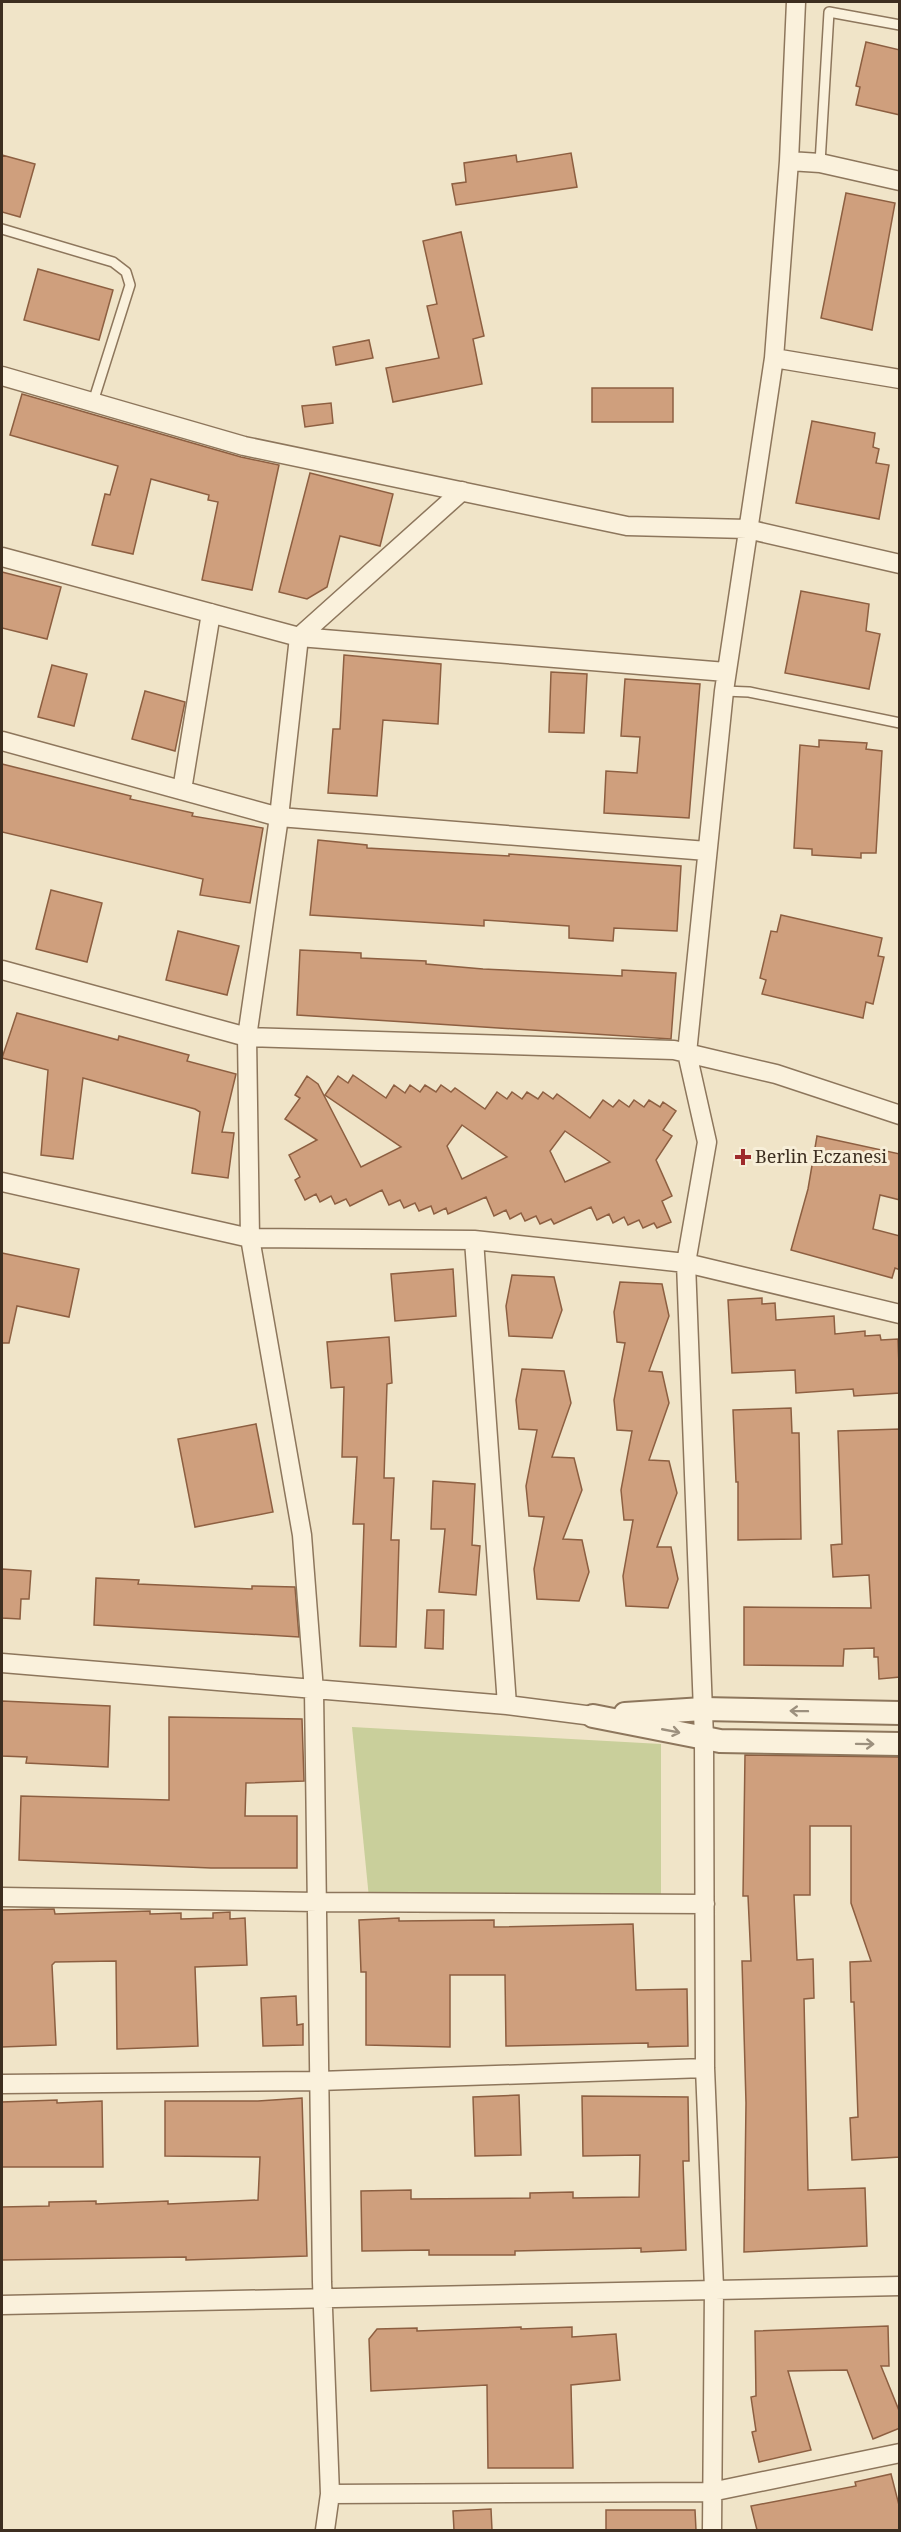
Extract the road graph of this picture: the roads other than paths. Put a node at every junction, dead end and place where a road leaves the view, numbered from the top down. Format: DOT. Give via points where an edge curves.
graph roads {
  1 [pos="796,2"];
  2 [pos="900,25"];
  3 [pos="789,161"];
  4 [pos="820,163"];
  5 [pos="900,181"];
  6 [pos="2,229"];
  7 [pos="774,358"];
  8 [pos="2,376"];
  9 [pos="900,379"];
  10 [pos="93,402"];
  11 [pos="462,491"];
  12 [pos="747,529"];
  13 [pos="2,557"];
  14 [pos="900,564"];
  15 [pos="211,613"];
  16 [pos="299,637"];
  17 [pos="726,672"];
  18 [pos="724,691"];
  19 [pos="900,723"];
  20 [pos="2,741"];
  21 [pos="182,790"];
  22 [pos="279,817"];
  23 [pos="707,851"];
  24 [pos="2,970"];
  25 [pos="247,1038"];
  26 [pos="687,1053"];
  27 [pos="900,1115"];
  28 [pos="2,1182"];
  29 [pos="249,1238"];
  30 [pos="474,1240"];
  31 [pos="686,1263"];
  32 [pos="900,1314"];
  33 [pos="2,1663"];
  34 [pos="314,1691"];
  35 [pos="507,1706"];
  36 [pos="703,1709"];
  37 [pos="900,1713"];
  38 [pos="593,1716"];
  39 [pos="704,1738"];
  40 [pos="900,1744"];
  41 [pos="2,1897"];
  42 [pos="316,1902"];
  43 [pos="705,1904"];
  44 [pos="705,2068"];
  45 [pos="319,2081"];
  46 [pos="2,2084"];
  47 [pos="900,2286"];
  48 [pos="714,2288"];
  49 [pos="322,2297"];
  50 [pos="2,2305"];
  51 [pos="900,2453"];
  52 [pos="711,2492"];
  53 [pos="330,2494"];
  54 [pos="325,2530"];
  55 [pos="712,2530"];
  1 -- 3 [label="street"];
  2 -- 4 [label="lane" via="829,12"];
  3 -- 4 [label="street"];
  3 -- 7 [label="street"];
  4 -- 5 [label="street"];
  6 -- 10 [label="lane" via="113,262 126,272 129,285"];
  7 -- 9 [label="street"];
  7 -- 12 [label="street"];
  8 -- 10 [label="street"];
  10 -- 11 [label="street" via="244,446"];
  11 -- 12 [label="street" via="627,526"];
  11 -- 16 [label="street"];
  12 -- 14 [label="street"];
  12 -- 17 [label="street"];
  13 -- 15 [label="street"];
  15 -- 16 [label="street"];
  15 -- 21 [label="street"];
  16 -- 17 [label="street"];
  16 -- 22 [label="street"];
  17 -- 18 [label="street"];
  18 -- 19 [label="lane" via="749,692"];
  18 -- 23 [label="street"];
  20 -- 21 [label="street"];
  21 -- 22 [label="street"];
  22 -- 23 [label="street"];
  22 -- 25 [label="street"];
  23 -- 26 [label="street"];
  24 -- 25 [label="street"];
  25 -- 26 [label="street"];
  25 -- 29 [label="street"];
  26 -- 27 [label="street" via="776,1074"];
  26 -- 31 [label="street" via="707,1142"];
  28 -- 29 [label="street"];
  29 -- 30 [label="street"];
  29 -- 34 [label="street" via="302,1536"];
  30 -- 31 [label="street"];
  30 -- 35 [label="street"];
  31 -- 32 [label="street"];
  31 -- 36 [label="street"];
  33 -- 34 [label="street"];
  34 -- 35 [label="street"];
  34 -- 42 [label="street"];
  35 -- 38 [label="street"];
  37 -- 36 [label="street, one-way"];
  36 -- 38 [label="street"];
  36 -- 39 [label="street"];
  38 -- 39 [label="street, one-way"];
  39 -- 40 [label="street, one-way"];
  39 -- 43 [label="street"];
  41 -- 42 [label="street"];
  42 -- 43 [label="street"];
  42 -- 45 [label="street"];
  43 -- 44 [label="street"];
  44 -- 45 [label="street"];
  44 -- 48 [label="street"];
  45 -- 46 [label="street"];
  45 -- 49 [label="street"];
  47 -- 48 [label="street"];
  48 -- 49 [label="street"];
  48 -- 52 [label="street"];
  49 -- 50 [label="street"];
  49 -- 53 [label="street"];
  51 -- 52 [label="street"];
  52 -- 53 [label="street"];
  52 -- 55 [label="street"];
  53 -- 54 [label="street"];
}
